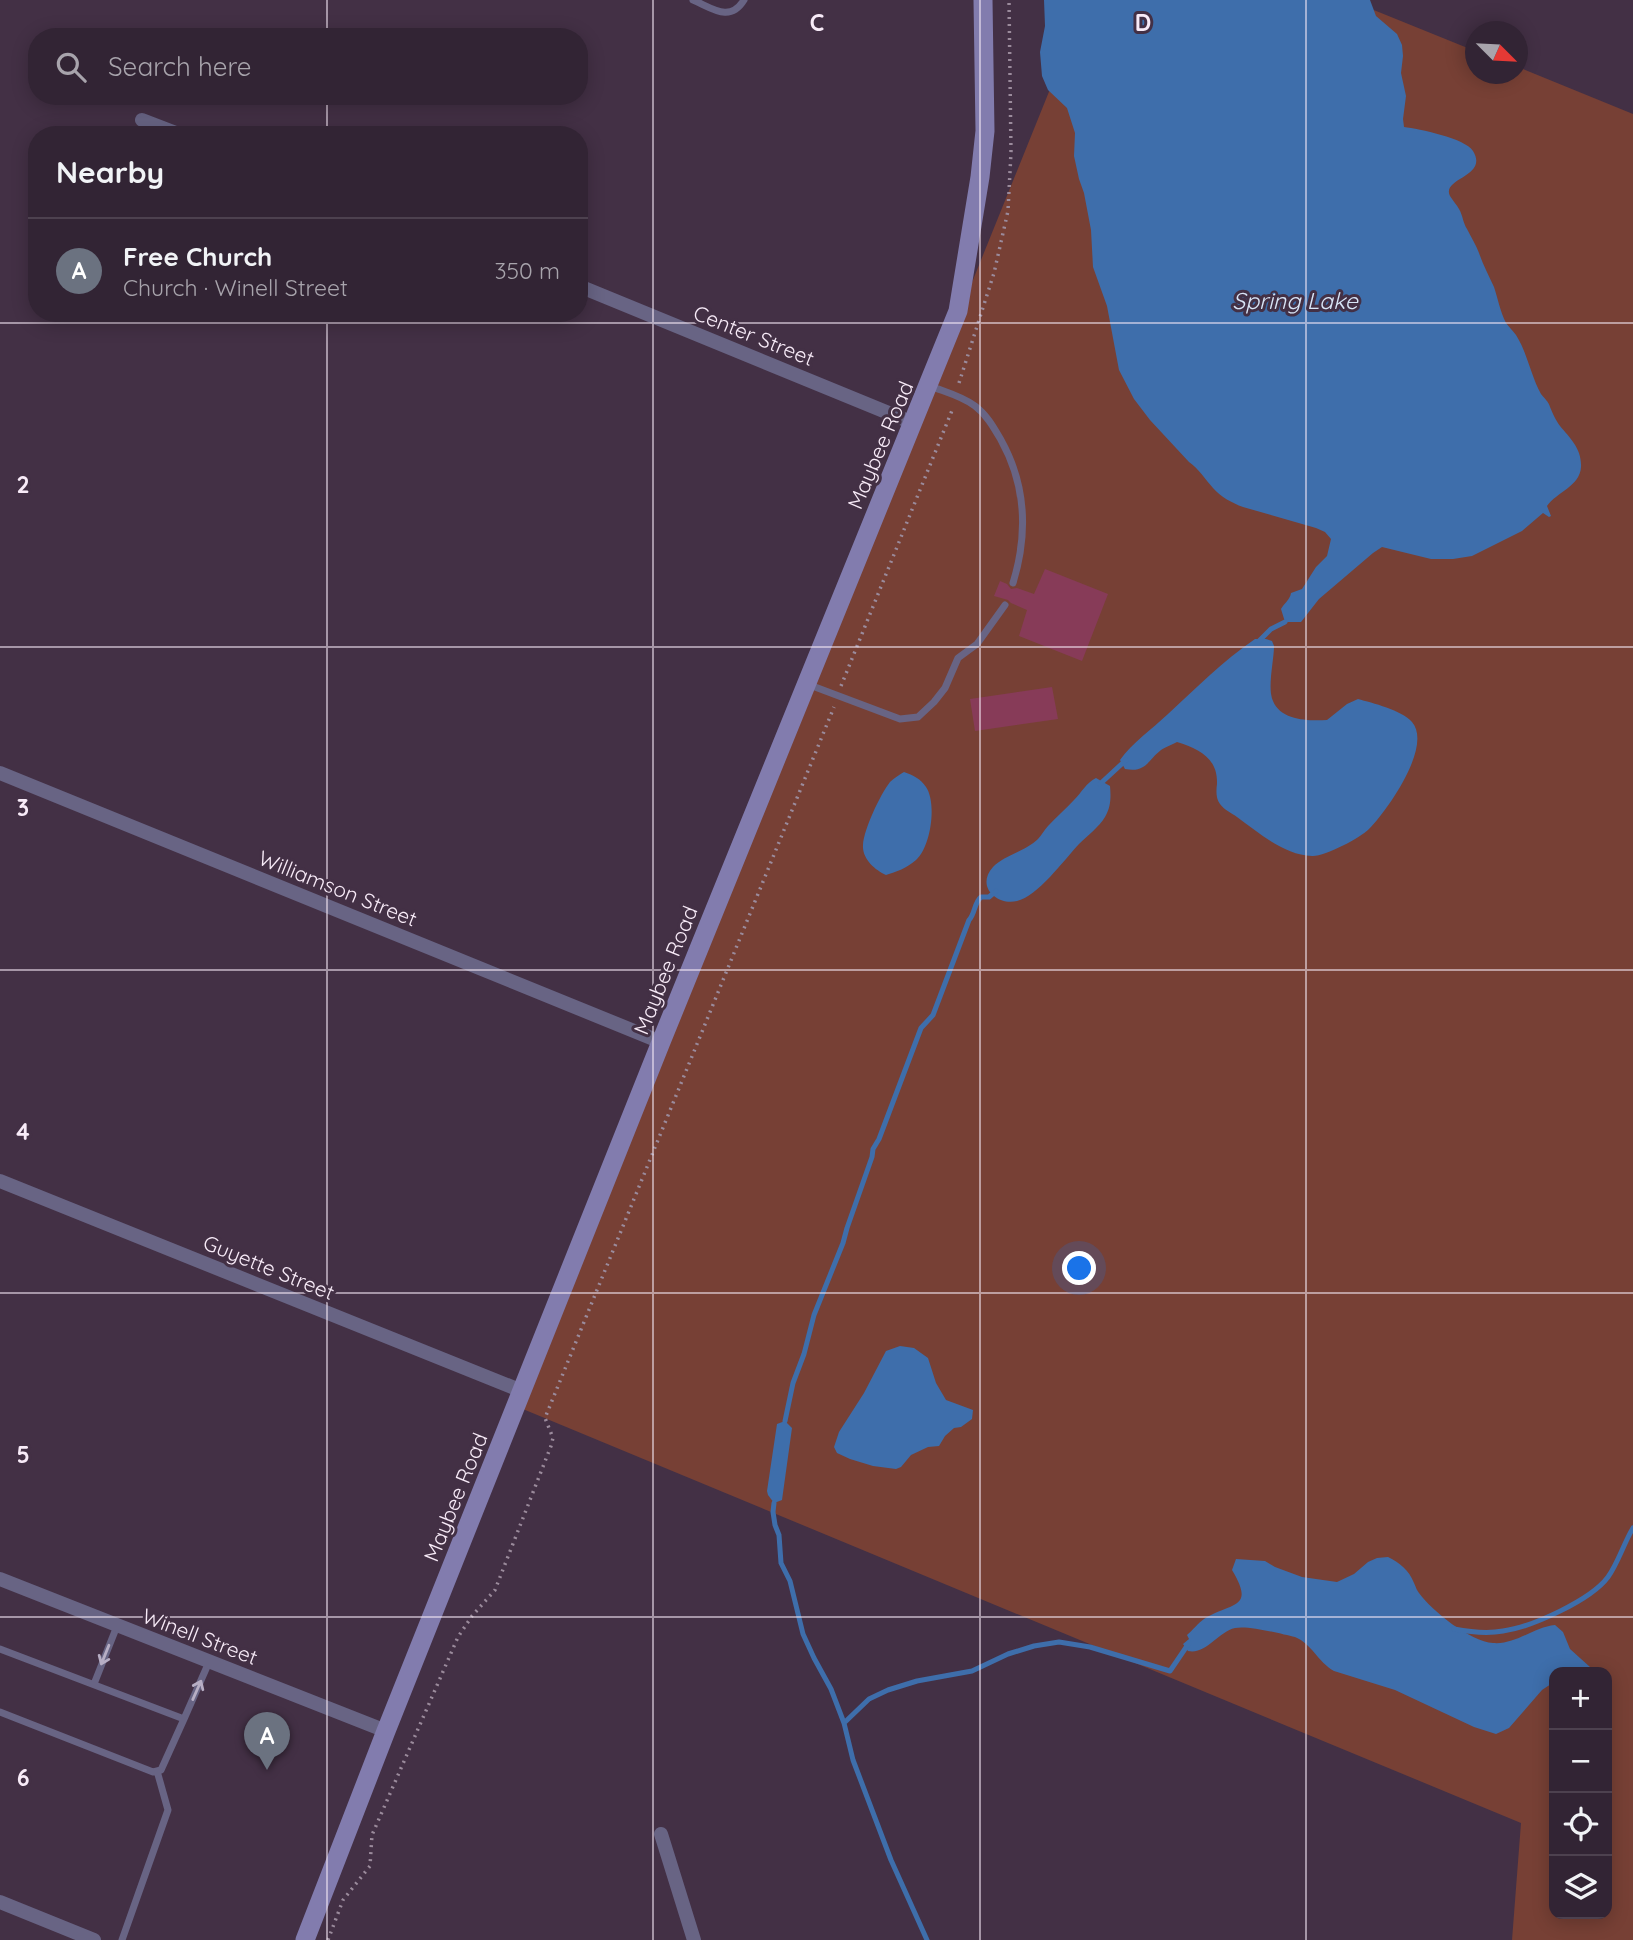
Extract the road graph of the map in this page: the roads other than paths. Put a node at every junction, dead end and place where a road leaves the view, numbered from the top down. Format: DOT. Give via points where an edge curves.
graph roads {
  1 [pos="693,0"];
  2 [pos="744,0"];
  3 [pos="984,0"];
  4 [pos="142,120"];
  5 [pos="158,126"];
  6 [pos="588,290"];
  7 [pos="929,386"];
  8 [pos="913,423"];
  9 [pos="1013,583"];
  10 [pos="1005,605"];
  11 [pos="805,683"];
  12 [pos="0,774"];
  13 [pos="661,1042"];
  14 [pos="0,1181"];
  15 [pos="522,1391"];
  16 [pos="0,1579"];
  17 [pos="117,1626"];
  18 [pos="0,1648"];
  19 [pos="209,1662"];
  20 [pos="94,1684"];
  21 [pos="0,1712"];
  22 [pos="184,1718"];
  23 [pos="386,1731"];
  24 [pos="157,1771"];
  25 [pos="662,1834"];
  26 [pos="0,1902"];
  27 [pos="94,1940"];
  28 [pos="122,1940"];
  29 [pos="305,1940"];
  30 [pos="694,1940"];
  1 -- 2 [label="lane" via="722,13 733,12"];
  3 -- 7 [label="main road, Maybee Road" via="985,131 978,191 958,311"];
  4 -- 5 [label="street"];
  6 -- 8 [label="street, Center Street"];
  7 -- 8 [label="main road, Maybee Road"];
  7 -- 9 [label="lane" via="975,406 1009,454 1017,474 1023,535"];
  8 -- 11 [label="main road, Maybee Road"];
  10 -- 11 [label="lane" via="977,644 958,658 945,688 918,717 900,719"];
  11 -- 13 [label="main road, Maybee Road"];
  12 -- 13 [label="street, Williamson Street"];
  13 -- 15 [label="main road, Maybee Road"];
  14 -- 15 [label="street, Guyette Street"];
  15 -- 23 [label="main road, Maybee Road"];
  16 -- 17 [label="street, Winell Street"];
  17 -- 19 [label="street, Winell Street"];
  17 -- 20 [label="lane, one-way"];
  18 -- 20 [label="lane"];
  22 -- 19 [label="lane, one-way"];
  19 -- 23 [label="street, Winell Street"];
  20 -- 22 [label="lane"];
  21 -- 24 [label="lane"];
  22 -- 24 [label="lane" via="162,1770"];
  23 -- 29 [label="main road, Maybee Road"];
  24 -- 28 [label="lane" via="168,1810"];
  25 -- 30 [label="street"];
  26 -- 27 [label="street"];
}
